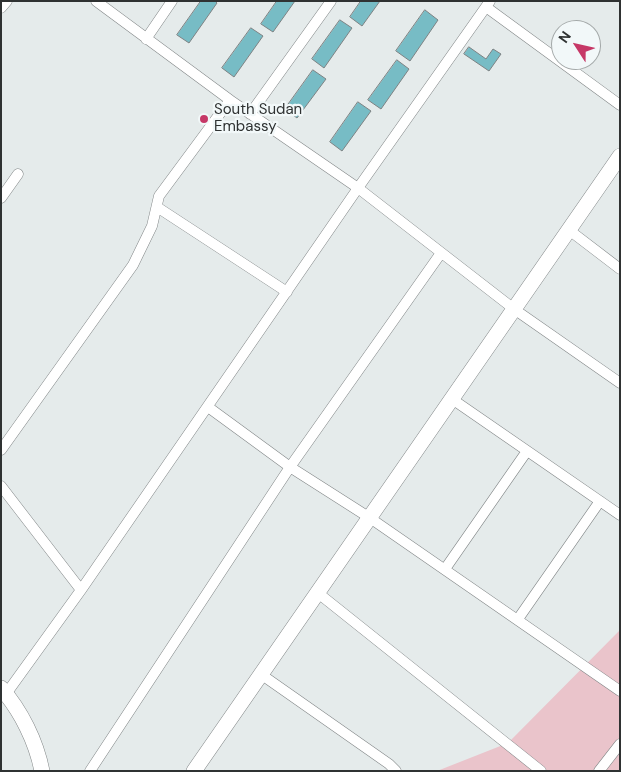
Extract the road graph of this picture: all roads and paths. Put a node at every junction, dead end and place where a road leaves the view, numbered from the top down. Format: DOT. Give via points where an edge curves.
graph roads {
  1 [pos="6,1"];
  2 [pos="96,1"];
  3 [pos="172,1"];
  4 [pos="330,1"];
  5 [pos="488,4"];
  6 [pos="1,8"];
  7 [pos="146,39"];
  8 [pos="230,100"];
  9 [pos="620,105"];
  10 [pos="250,114"];
  11 [pos="620,156"];
  12 [pos="18,174"];
  13 [pos="358,188"];
  14 [pos="1,198"];
  15 [pos="157,207"];
  16 [pos="569,230"];
  17 [pos="441,253"];
  18 [pos="620,269"];
  19 [pos="288,292"];
  20 [pos="514,309"];
  21 [pos="620,383"];
  22 [pos="452,399"];
  23 [pos="208,407"];
  24 [pos="1,450"];
  25 [pos="527,451"];
  26 [pos="290,467"];
  27 [pos="1,486"];
  28 [pos="600,501"];
  29 [pos="620,515"];
  30 [pos="370,518"];
  31 [pos="445,569"];
  32 [pos="81,590"];
  33 [pos="318,593"];
  34 [pos="518,619"];
  35 [pos="262,675"];
  36 [pos="4,691"];
  37 [pos="620,691"];
  38 [pos="620,744"];
  39 [pos="42,771"];
  40 [pos="90,771"];
  41 [pos="194,771"];
  42 [pos="396,771"];
  43 [pos="541,771"];
  44 [pos="599,771"];
  1 -- 6 [label="street"];
  2 -- 7 [label="street"];
  3 -- 7 [label="street"];
  4 -- 10 [label="street"];
  5 -- 9 [label="street"];
  5 -- 13 [label="street"];
  7 -- 8 [label="street"];
  8 -- 10 [label="street"];
  8 -- 15 [label="street" via="159,196"];
  10 -- 13 [label="street"];
  11 -- 16 [label="street"];
  12 -- 14 [label="street"];
  13 -- 17 [label="street"];
  13 -- 19 [label="street"];
  15 -- 19 [label="street"];
  15 -- 24 [label="street" via="152,226 133,266"];
  16 -- 18 [label="street"];
  16 -- 20 [label="street"];
  17 -- 20 [label="street"];
  17 -- 26 [label="street"];
  19 -- 23 [label="street"];
  20 -- 21 [label="street"];
  20 -- 22 [label="street"];
  22 -- 25 [label="street"];
  22 -- 30 [label="street"];
  23 -- 26 [label="street"];
  23 -- 32 [label="street"];
  25 -- 28 [label="street"];
  25 -- 31 [label="street"];
  26 -- 30 [label="street"];
  26 -- 40 [label="street"];
  27 -- 32 [label="street"];
  28 -- 29 [label="street"];
  28 -- 34 [label="street"];
  30 -- 31 [label="street"];
  30 -- 33 [label="street"];
  31 -- 34 [label="street"];
  32 -- 36 [label="street"];
  33 -- 35 [label="street"];
  33 -- 43 [label="street"];
  34 -- 37 [label="street"];
  35 -- 41 [label="street"];
  35 -- 42 [label="street"];
  36 -- 39 [label="street" via="36,745"];
  38 -- 44 [label="street"];
}
